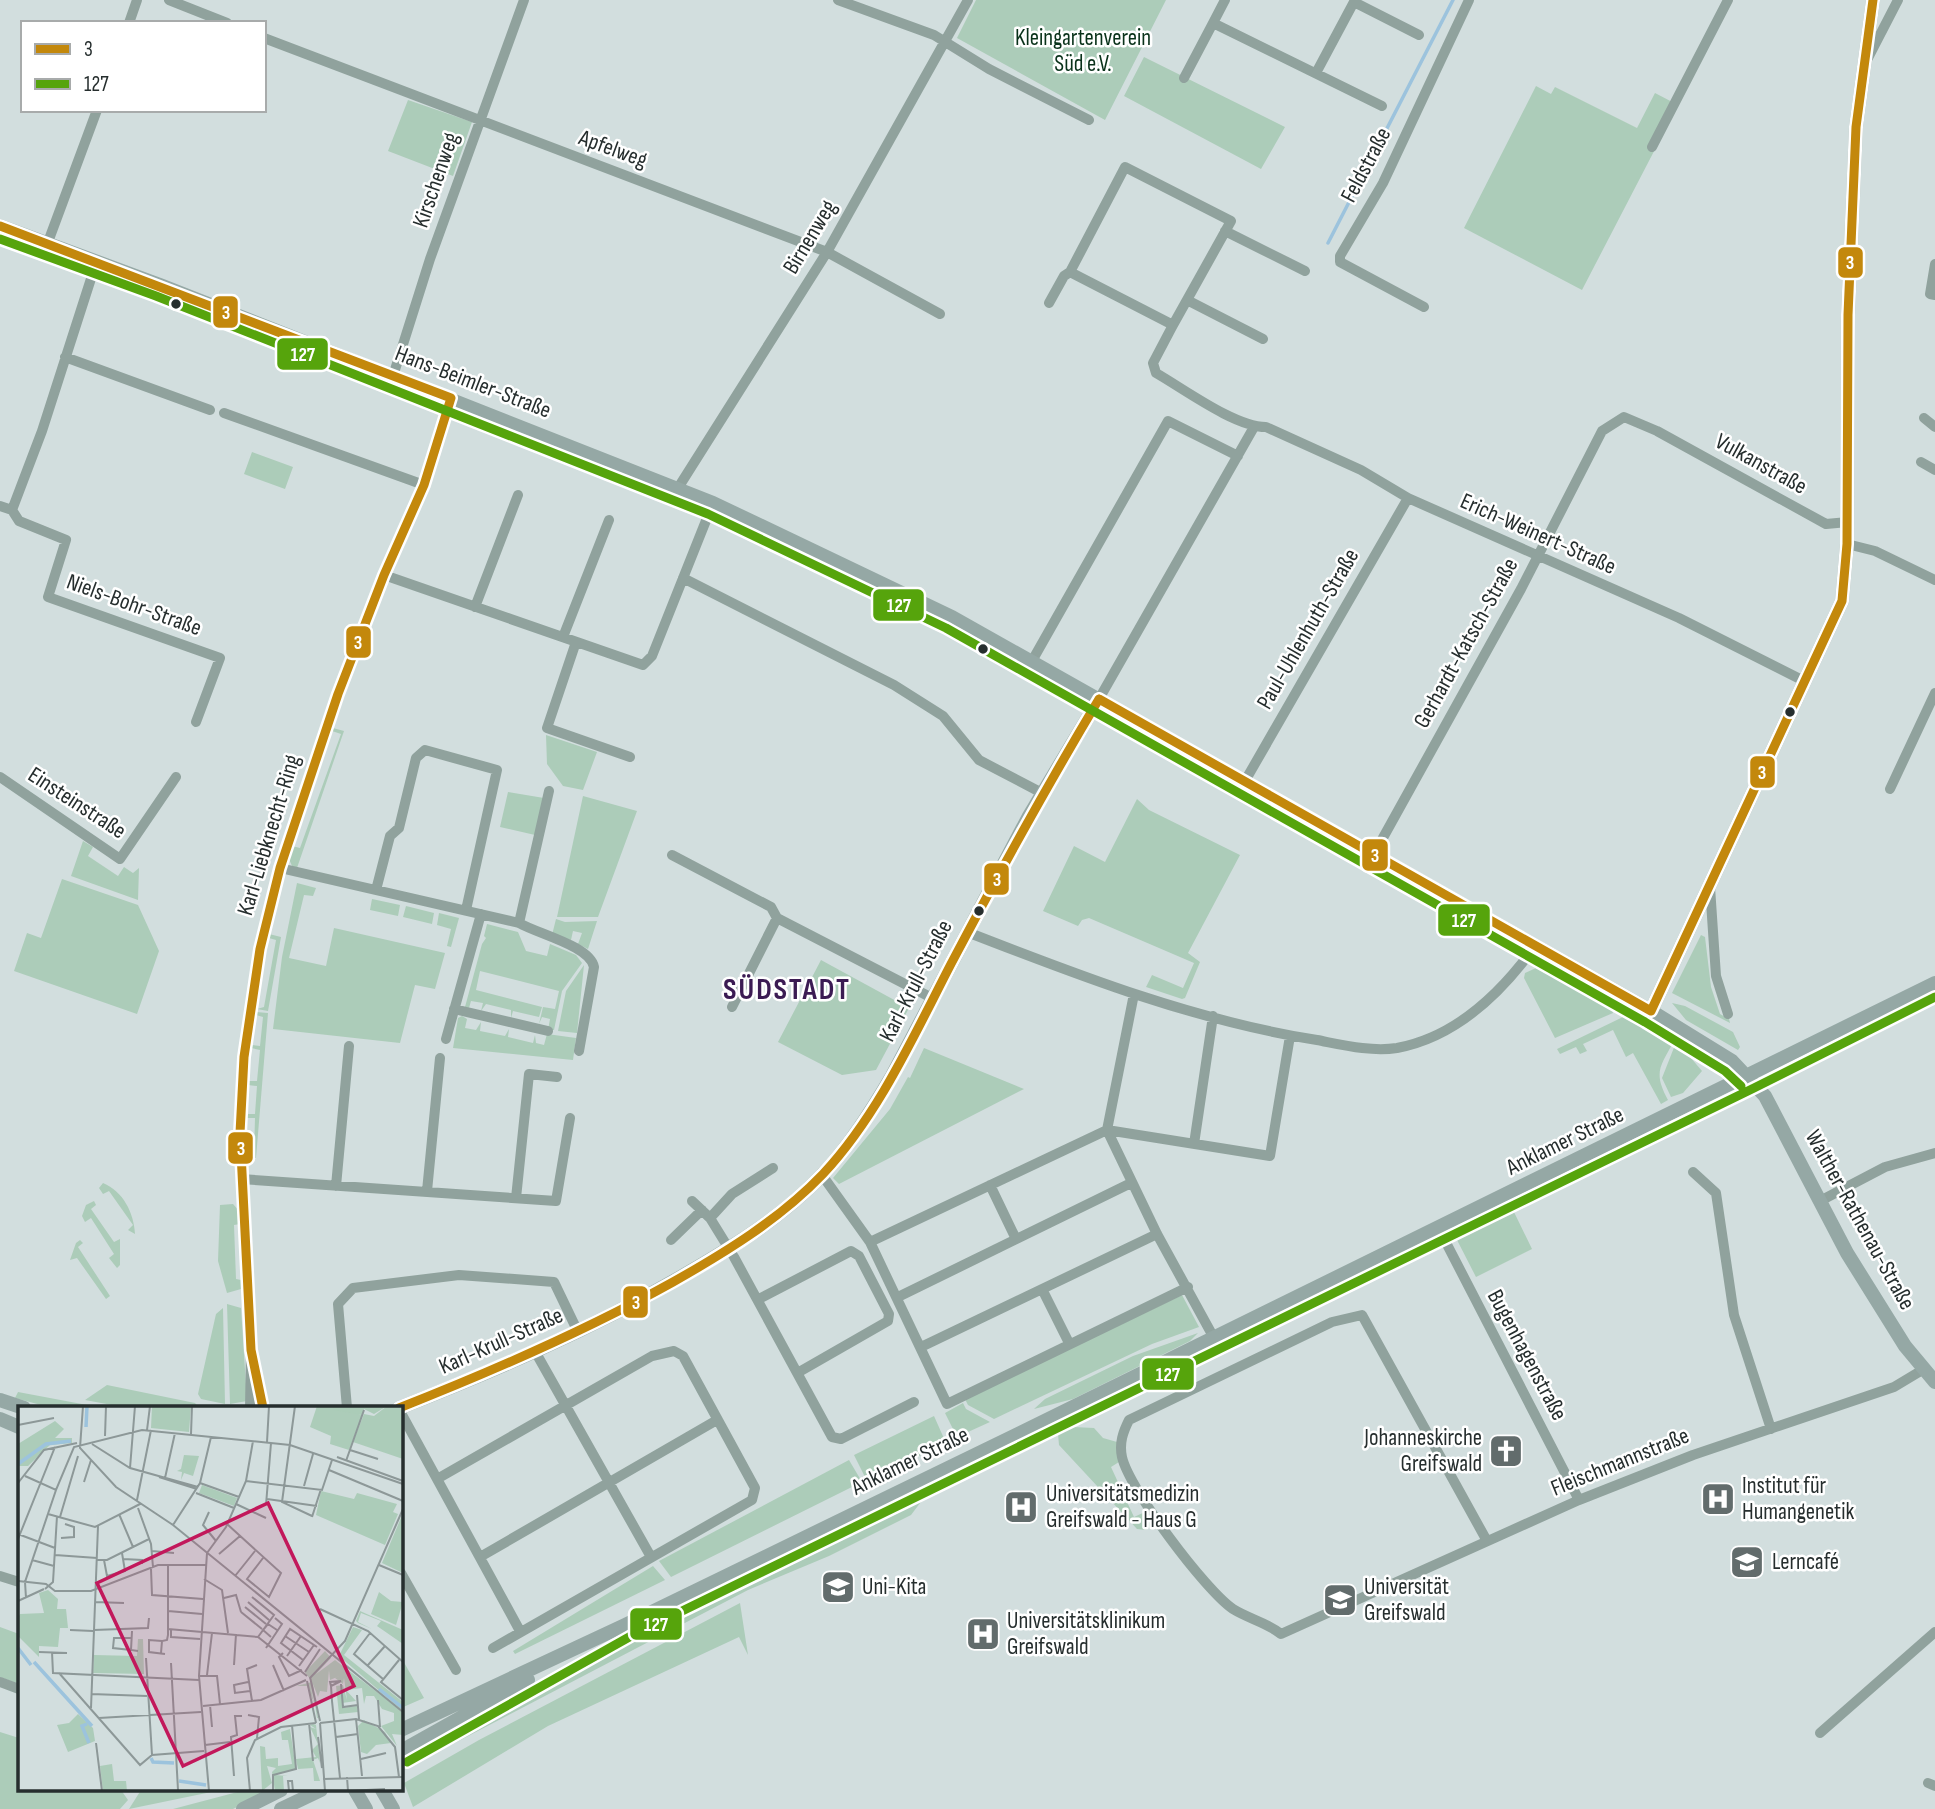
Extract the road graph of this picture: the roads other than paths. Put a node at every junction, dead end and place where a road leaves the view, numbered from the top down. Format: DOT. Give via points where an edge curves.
graph roads {
  1 [pos="137,0"];
  2 [pos="169,0"];
  3 [pos="524,0"];
  4 [pos="838,0"];
  5 [pos="968,0"];
  6 [pos="1225,0"];
  7 [pos="1469,0"];
  8 [pos="1728,0"];
  9 [pos="1873,0"];
  10 [pos="1898,0"];
  11 [pos="1355,1"];
  12 [pos="130,21"];
  13 [pos="222,21"];
  14 [pos="1213,23"];
  15 [pos="1419,35"];
  16 [pos="266,39"];
  17 [pos="947,43"];
  18 [pos="1863,67"];
  19 [pos="1316,73"];
  20 [pos="1184,78"];
  21 [pos="1382,106"];
  22 [pos="96,112"];
  23 [pos="1089,120"];
  24 [pos="479,122"];
  25 [pos="1652,147"];
  26 [pos="0,226"];
  27 [pos="1225,231"];
  28 [pos="48,242"];
  29 [pos="827,252"];
  30 [pos="97,260"];
  31 [pos="1935,264"];
  32 [pos="1306,271"];
  33 [pos="1070,272"];
  34 [pos="1935,295"];
  35 [pos="1187,300"];
  36 [pos="1049,303"];
  37 [pos="1424,307"];
  38 [pos="940,314"];
  39 [pos="1173,325"];
  40 [pos="1263,340"];
  41 [pos="65,357"];
  42 [pos="393,376"];
  43 [pos="451,398"];
  44 [pos="210,410"];
  45 [pos="224,414"];
  46 [pos="1924,418"];
  47 [pos="1254,427"];
  48 [pos="1935,427"];
  49 [pos="1657,431"];
  50 [pos="1238,456"];
  51 [pos="1921,462"];
  52 [pos="1935,470"];
  53 [pos="424,485"];
  54 [pos="678,488"];
  55 [pos="518,495"];
  56 [pos="1408,498"];
  57 [pos="713,503"];
  58 [pos="0,506"];
  59 [pos="12,510"];
  60 [pos="609,520"];
  61 [pos="1847,522"];
  62 [pos="1847,544"];
  63 [pos="1538,555"];
  64 [pos="384,575"];
  65 [pos="683,579"];
  66 [pos="1935,580"];
  67 [pos="475,607"];
  68 [pos="563,638"];
  69 [pos="576,642"];
  70 [pos="1032,661"];
  71 [pos="1806,682"];
  72 [pos="1935,694"];
  73 [pos="1099,699"];
  74 [pos="195,722"];
  75 [pos="630,757"];
  76 [pos="176,776"];
  77 [pos="0,777"];
  78 [pos="1245,781"];
  79 [pos="1890,789"];
  80 [pos="549,791"];
  81 [pos="1042,793"];
  82 [pos="1374,854"];
  83 [pos="672,855"];
  84 [pos="280,868"];
  85 [pos="1710,884"];
  86 [pos="376,890"];
  87 [pos="466,910"];
  88 [pos="481,914"];
  89 [pos="777,918"];
  90 [pos="519,923"];
  91 [pos="967,932"];
  92 [pos="1535,946"];
  93 [pos="1935,983"];
  94 [pos="1133,994"];
  95 [pos="932,998"];
  96 [pos="732,1007"];
  97 [pos="454,1009"];
  98 [pos="1651,1011"];
  99 [pos="1728,1014"];
  100 [pos="1213,1016"];
  101 [pos="548,1031"];
  102 [pos="1290,1036"];
  103 [pos="446,1039"];
  104 [pos="349,1046"];
  105 [pos="579,1051"];
  106 [pos="440,1058"];
  107 [pos="557,1077"];
  108 [pos="1749,1077"];
  109 [pos="570,1118"];
  110 [pos="1107,1130"];
  111 [pos="1194,1144"];
  112 [pos="1935,1153"];
  113 [pos="773,1168"];
  114 [pos="1693,1172"];
  115 [pos="822,1175"];
  116 [pos="242,1180"];
  117 [pos="1131,1184"];
  118 [pos="990,1185"];
  119 [pos="336,1186"];
  120 [pos="426,1191"];
  121 [pos="516,1198"];
  122 [pos="692,1201"];
  123 [pos="1820,1201"];
  124 [pos="706,1214"];
  125 [pos="1438,1229"];
  126 [pos="1157,1234"];
  127 [pos="1016,1239"];
  128 [pos="671,1240"];
  129 [pos="870,1242"];
  130 [pos="729,1250"];
  131 [pos="1188,1287"];
  132 [pos="1042,1289"];
  133 [pos="898,1297"];
  134 [pos="759,1299"];
  135 [pos="578,1332"];
  136 [pos="1214,1338"];
  137 [pos="1069,1343"];
  138 [pos="921,1347"];
  139 [pos="251,1350"];
  140 [pos="536,1353"];
  141 [pos="1924,1369"];
  142 [pos="799,1372"];
  143 [pos="1935,1382"];
  144 [pos="0,1400"];
  145 [pos="914,1402"];
  146 [pos="18,1406"];
  147 [pos="250,1406"];
  148 [pos="263,1406"];
  149 [pos="347,1406"];
  150 [pos="568,1406"];
  151 [pos="402,1409"];
  152 [pos="402,1414"];
  153 [pos="0,1419"];
  154 [pos="717,1420"];
  155 [pos="18,1427"];
  156 [pos="1770,1429"];
  157 [pos="437,1479"];
  158 [pos="610,1481"];
  159 [pos="1578,1500"];
  160 [pos="1487,1541"];
  161 [pos="480,1557"];
  162 [pos="652,1557"];
  163 [pos="402,1575"];
  164 [pos="0,1576"];
  165 [pos="18,1582"];
  166 [pos="625,1625"];
  167 [pos="520,1631"];
  168 [pos="1935,1632"];
  169 [pos="493,1648"];
  170 [pos="456,1670"];
  171 [pos="0,1682"];
  172 [pos="18,1689"];
  173 [pos="402,1730"];
  174 [pos="1820,1732"];
  175 [pos="402,1750"];
  176 [pos="277,1792"];
  177 [pos="317,1792"];
  178 [pos="356,1792"];
  179 [pos="383,1792"];
  180 [pos="243,1809"];
  181 [pos="281,1809"];
  182 [pos="366,1809"];
  183 [pos="393,1809"];
  1 -- 12 [label="street"];
  2 -- 13 [label="street"];
  3 -- 24 [label="street, Kirschenweg"];
  4 -- 17 [label="street"];
  5 -- 17 [label="street, Birnenweg"];
  6 -- 14 [label="street"];
  7 -- 37 [label="street, Feldstraße" via="1383,183 1340,256 1340,262"];
  8 -- 25 [label="street"];
  9 -- 18 [label="main road"];
  10 -- 18 [label="street"];
  11 -- 15 [label="street"];
  11 -- 19 [label="street"];
  14 -- 19 [label="street"];
  14 -- 20 [label="street"];
  16 -- 24 [label="street, Apfelweg"];
  17 -- 23 [label="street"];
  17 -- 29 [label="street, Birnenweg"];
  18 -- 61 [label="main road" via="1856,127 1849,315"];
  19 -- 21 [label="street"];
  22 -- 28 [label="street"];
  24 -- 29 [label="street, Apfelweg"];
  24 -- 42 [label="street, Kirschenweg"];
  26 -- 28 [label="main road, Hans-Beimler-Straße"];
  27 -- 32 [label="street"];
  27 -- 33 [label="street" via="1231,221 1125,167"];
  27 -- 35 [label="street, Erich-Weinert-Straße"];
  28 -- 30 [label="main road, Hans-Beimler-Straße"];
  29 -- 38 [label="street, Apfelweg"];
  29 -- 54 [label="street, Birnenweg"];
  30 -- 41 [label="street"];
  30 -- 42 [label="main road, Hans-Beimler-Straße"];
  31 -- 34 [label="street" via="1930,295"];
  33 -- 36 [label="street"];
  33 -- 39 [label="street"];
  35 -- 39 [label="street, Erich-Weinert-Straße"];
  35 -- 40 [label="street"];
  39 -- 47 [label="street, Erich-Weinert-Straße" via="1153,363 1156,373"];
  41 -- 44 [label="street"];
  41 -- 59 [label="street"];
  42 -- 43 [label="main road, Hans-Beimler-Straße"];
  43 -- 53 [label="street, Karl-Liebknecht-Ring"];
  43 -- 54 [label="main road, Hans-Beimler-Straße"];
  45 -- 53 [label="street"];
  46 -- 48 [label="street"];
  47 -- 50 [label="street"];
  47 -- 56 [label="street, Erich-Weinert-Straße" via="1266,427 1361,470"];
  49 -- 61 [label="street, Vulkanstraße" via="1826,524"];
  49 -- 63 [label="street, Gerhardt-Katsch-Straße" via="1624,417 1602,431"];
  50 -- 70 [label="street" via="1168,421"];
  50 -- 73 [label="street"];
  51 -- 52 [label="street"];
  53 -- 64 [label="street, Karl-Liebknecht-Ring"];
  54 -- 57 [label="main road, Hans-Beimler-Straße"];
  55 -- 67 [label="street"];
  56 -- 63 [label="street, Erich-Weinert-Straße"];
  56 -- 78 [label="street, Paul-Uhlenhuth-Straße"];
  57 -- 65 [label="street"];
  57 -- 70 [label="main road, Hans-Beimler-Straße" via="952,617"];
  58 -- 59 [label="street, Niels-Bohr-Straße"];
  59 -- 74 [label="street, Niels-Bohr-Straße" via="19,521 66,540 48,597 220,658"];
  60 -- 68 [label="street"];
  61 -- 62 [label="main road"];
  62 -- 66 [label="street" via="1875,551"];
  62 -- 71 [label="main road" via="1842,601"];
  63 -- 71 [label="street, Erich-Weinert-Straße"];
  63 -- 82 [label="street, Gerhardt-Katsch-Straße"];
  64 -- 67 [label="street"];
  64 -- 84 [label="street, Karl-Liebknecht-Ring" via="338,694"];
  65 -- 69 [label="street" via="652,656 643,665"];
  65 -- 81 [label="street" via="894,685 943,716 979,760"];
  67 -- 68 [label="street"];
  68 -- 69 [label="street"];
  69 -- 75 [label="street" via="547,728"];
  70 -- 73 [label="main road, Hans-Beimler-Straße"];
  71 -- 85 [label="main road"];
  72 -- 79 [label="street"];
  73 -- 78 [label="main road, Hans-Beimler-Straße"];
  73 -- 81 [label="main road, Karl-Krull-Straße"];
  76 -- 77 [label="street, Einsteinstraße" via="120,859"];
  78 -- 82 [label="main road, Hans-Beimler-Straße"];
  80 -- 90 [label="street"];
  81 -- 91 [label="main road, Karl-Krull-Straße"];
  82 -- 92 [label="main road, Hans-Beimler-Straße"];
  83 -- 89 [label="street" via="771,907"];
  84 -- 86 [label="street"];
  84 -- 116 [label="street, Karl-Liebknecht-Ring" via="260,949 244,1056"];
  85 -- 98 [label="main road"];
  85 -- 99 [label="street" via="1716,976"];
  86 -- 87 [label="street"];
  86 -- 87 [label="street" via="390,836 399,828 416,758 425,750 497,770"];
  87 -- 88 [label="street"];
  88 -- 90 [label="street"];
  88 -- 97 [label="street"];
  89 -- 95 [label="street"];
  89 -- 96 [label="street"];
  90 -- 105 [label="street" via="581,950 592,961"];
  91 -- 94 [label="street"];
  91 -- 95 [label="main road, Karl-Krull-Straße"];
  92 -- 98 [label="main road, Hans-Beimler-Straße"];
  92 -- 102 [label="street" via="1500,991 1481,1007 1418,1042 1369,1049"];
  93 -- 108 [label="main road, Anklamer Straße"];
  94 -- 100 [label="street"];
  94 -- 110 [label="street"];
  95 -- 115 [label="main road, Karl-Krull-Straße" via="875,1106"];
  97 -- 101 [label="street"];
  97 -- 103 [label="street"];
  98 -- 108 [label="main road, Hans-Beimler-Straße" via="1732,1061"];
  100 -- 102 [label="street"];
  100 -- 111 [label="street"];
  102 -- 111 [label="street" via="1270,1156"];
  104 -- 119 [label="street"];
  106 -- 120 [label="street"];
  107 -- 121 [label="street" via="529,1074"];
  108 -- 123 [label="main road, Walther-Rathenau-Straße" via="1771,1107"];
  108 -- 125 [label="main road, Anklamer Straße"];
  109 -- 121 [label="street" via="559,1198"];
  110 -- 111 [label="street"];
  110 -- 117 [label="street"];
  110 -- 118 [label="street"];
  112 -- 123 [label="street" via="1885,1167"];
  113 -- 124 [label="street"];
  114 -- 156 [label="street" via="1716,1193 1734,1315"];
  115 -- 129 [label="street, Anklamer Straße"];
  115 -- 130 [label="main road, Karl-Krull-Straße"];
  116 -- 119 [label="street"];
  116 -- 139 [label="street, Karl-Liebknecht-Ring"];
  117 -- 126 [label="street"];
  117 -- 127 [label="street"];
  118 -- 127 [label="street"];
  118 -- 129 [label="street"];
  119 -- 120 [label="street"];
  120 -- 121 [label="street"];
  122 -- 124 [label="street"];
  123 -- 141 [label="main road, Walther-Rathenau-Straße" via="1879,1306"];
  124 -- 128 [label="street"];
  124 -- 130 [label="street"];
  125 -- 136 [label="main road, Anklamer Straße"];
  125 -- 159 [label="street, Bugenhagenstraße"];
  126 -- 131 [label="street"];
  126 -- 132 [label="street"];
  127 -- 133 [label="street"];
  129 -- 133 [label="street, Anklamer Straße"];
  130 -- 134 [label="street"];
  130 -- 135 [label="main road, Karl-Krull-Straße"];
  131 -- 136 [label="street"];
  131 -- 137 [label="street, Anklamer Straße"];
  132 -- 137 [label="street"];
  132 -- 138 [label="street"];
  133 -- 138 [label="street, Anklamer Straße"];
  134 -- 142 [label="street"];
  134 -- 142 [label="street" via="851,1251 861,1259 889,1314 888,1321"];
  135 -- 140 [label="main road, Karl-Krull-Straße"];
  135 -- 149 [label="street" via="554,1282 452,1275 353,1288 338,1304"];
  136 -- 166 [label="main road, Anklamer Straße"];
  137 -- 138 [label="street, Anklamer Straße" via="947,1404"];
  139 -- 147 [label="street, Karl-Liebknecht-Ring"];
  139 -- 148 [label="street, Karl-Liebknecht-Ring"];
  140 -- 150 [label="street"];
  140 -- 151 [label="main road, Karl-Krull-Straße"];
  141 -- 143 [label="main road, Walther-Rathenau-Straße"];
  141 -- 156 [label="street, Fleischmannstraße" via="1894,1387"];
  142 -- 145 [label="street" via="832,1437 841,1439"];
  144 -- 146 [label="main road"];
  150 -- 154 [label="street" via="652,1356 674,1351 683,1356"];
  150 -- 157 [label="street"];
  150 -- 158 [label="street"];
  152 -- 157 [label="street, Karl-Krull-Straße"];
  153 -- 155 [label="main road"];
  154 -- 158 [label="street"];
  154 -- 162 [label="street" via="755,1488 752,1500"];
  156 -- 159 [label="street, Fleischmannstraße"];
  157 -- 161 [label="street, Karl-Krull-Straße"];
  158 -- 161 [label="street"];
  158 -- 162 [label="street"];
  159 -- 160 [label="street, Fleischmannstraße"];
  160 -- 160 [label="street, Fleischmannstraße" via="1362,1315 1332,1322 1129,1420 1121,1438 1122,1458 1159,1526 1232,1608 1268,1623 1281,1634"];
  161 -- 167 [label="street, Karl-Krull-Straße"];
  162 -- 167 [label="street"];
  163 -- 170 [label="street"];
  164 -- 165 [label="street"];
  166 -- 173 [label="main road, Anklamer Straße"];
  166 -- 175 [label="main road, Anklamer Straße"];
  167 -- 169 [label="street"];
  168 -- 174 [label="street"];
  171 -- 172 [label="street"];
  176 -- 180 [label="main road"];
  177 -- 181 [label="main road"];
  178 -- 182 [label="main road"];
  179 -- 183 [label="main road"];
}
